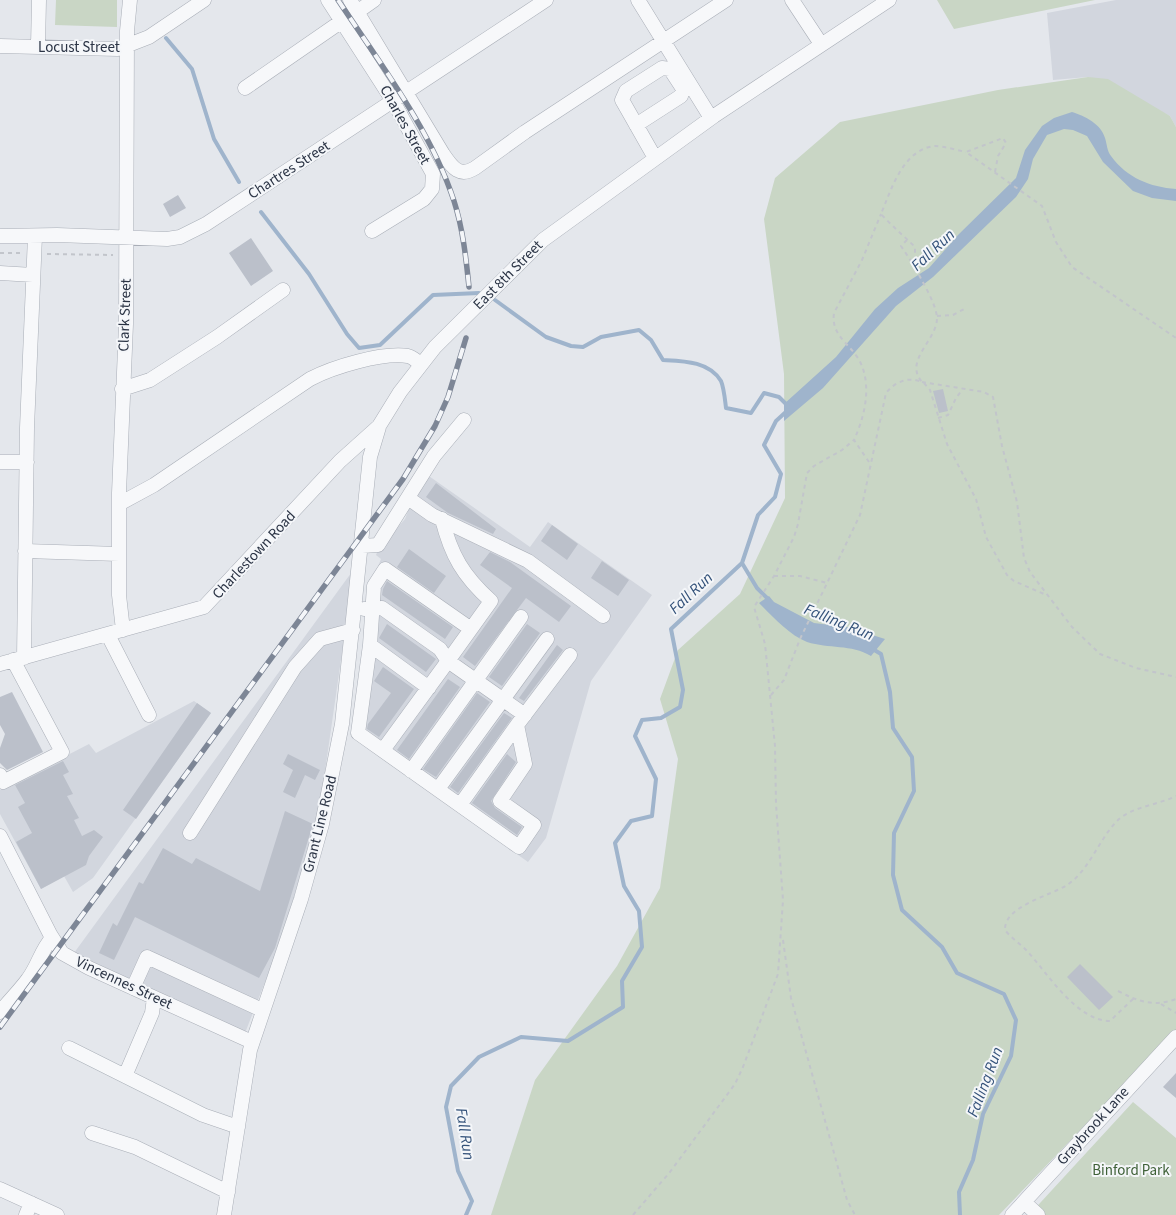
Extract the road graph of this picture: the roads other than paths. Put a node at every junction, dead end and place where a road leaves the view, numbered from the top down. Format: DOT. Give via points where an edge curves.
graph roads {
  1 [pos="38,0"];
  2 [pos="130,0"];
  3 [pos="204,0"];
  4 [pos="328,0"];
  5 [pos="374,0"];
  6 [pos="546,0"];
  7 [pos="638,0"];
  8 [pos="726,0"];
  9 [pos="792,0"];
  10 [pos="889,0"];
  11 [pos="353,6"];
  12 [pos="342,21"];
  13 [pos="664,41"];
  14 [pos="821,44"];
  15 [pos="0,46"];
  16 [pos="38,46"];
  17 [pos="128,47"];
  18 [pos="245,88"];
  19 [pos="406,92"];
  20 [pos="393,101"];
  21 [pos="711,118"];
  22 [pos="636,125"];
  23 [pos="655,158"];
  24 [pos="372,231"];
  25 [pos="0,236"];
  26 [pos="35,236"];
  27 [pos="127,238"];
  28 [pos="0,273"];
  29 [pos="34,275"];
  30 [pos="283,290"];
  31 [pos="421,364"];
  32 [pos="122,389"];
  33 [pos="464,420"];
  34 [pos="379,426"];
  35 [pos="0,462"];
  36 [pos="27,462"];
  37 [pos="408,498"];
  38 [pos="119,504"];
  39 [pos="442,520"];
  40 [pos="362,546"];
  41 [pos="25,551"];
  42 [pos="119,554"];
  43 [pos="355,608"];
  44 [pos="374,609"];
  45 [pos="603,616"];
  46 [pos="521,617"];
  47 [pos="471,629"];
  48 [pos="123,630"];
  49 [pos="353,630"];
  50 [pos="108,635"];
  51 [pos="548,640"];
  52 [pos="370,645"];
  53 [pos="570,655"];
  54 [pos="12,661"];
  55 [pos="448,661"];
  56 [pos="476,680"];
  57 [pos="429,688"];
  58 [pos="503,700"];
  59 [pos="149,715"];
  60 [pos="521,720"];
  61 [pos="383,750"];
  62 [pos="411,771"];
  63 [pos="0,775"];
  64 [pos="438,789"];
  65 [pos="460,805"];
  66 [pos="190,833"];
  67 [pos="0,836"];
  68 [pos="52,938"];
  69 [pos="133,988"];
  70 [pos="154,998"];
  71 [pos="262,1010"];
  72 [pos="0,1012"];
  73 [pos="1176,1037"];
  74 [pos="252,1042"];
  75 [pos="69,1048"];
  76 [pos="125,1076"];
  77 [pos="238,1126"];
  78 [pos="92,1133"];
  79 [pos="1,1191"];
  80 [pos="228,1192"];
  81 [pos="1024,1202"];
  82 [pos="28,1209"];
  83 [pos="57,1215"];
  84 [pos="224,1215"];
  85 [pos="1012,1215"];
  86 [pos="1038,1215"];
  1 -- 16 [label="street"];
  2 -- 17 [label="street, Clark Street"];
  3 -- 17 [label="street, Locust Street" via="149,37"];
  4 -- 12 [label="street, Charles Street"];
  5 -- 11 [label="street"];
  6 -- 19 [label="street, Chartres Street"];
  7 -- 13 [label="street"];
  8 -- 13 [label="street"];
  9 -- 14 [label="street"];
  10 -- 14 [label="street, East 8th Street"];
  11 -- 19 [label="street"];
  12 -- 18 [label="street"];
  12 -- 20 [label="street, Charles Street"];
  13 -- 19 [label="street" via="467,173 461,173 448,162"];
  13 -- 21 [label="street"];
  14 -- 21 [label="street, East 8th Street"];
  15 -- 16 [label="street, Locust Street"];
  16 -- 17 [label="street, Locust Street"];
  17 -- 27 [label="street, Clark Street"];
  19 -- 20 [label="street, Chartres Street"];
  20 -- 24 [label="street, Charles Street" via="433,174 432,189 417,205"];
  20 -- 27 [label="street, Chartres Street" via="193,231 167,239"];
  21 -- 23 [label="street, East 8th Street"];
  22 -- 22 [label="street" via="622,100 626,91 662,68 670,69 683,89 681,96"];
  22 -- 23 [label="street"];
  23 -- 31 [label="street, East 8th Street" via="543,240"];
  25 -- 26 [label="street, Chartres Street"];
  26 -- 27 [label="street, Chartres Street"];
  26 -- 29 [label="street"];
  27 -- 32 [label="street, Clark Street"];
  28 -- 29 [label="street"];
  29 -- 36 [label="street"];
  30 -- 32 [label="street" via="150,380"];
  31 -- 34 [label="street, Charlestown Road"];
  31 -- 38 [label="street" via="409,356 375,358 328,369 148,489"];
  32 -- 38 [label="street, Clark Street"];
  33 -- 37 [label="street" via="434,456"];
  34 -- 40 [label="street, Grant Line Road" via="370,457"];
  34 -- 48 [label="street, Charlestown Road" via="340,461 208,604 199,610"];
  35 -- 36 [label="street"];
  36 -- 41 [label="street"];
  37 -- 39 [label="street"];
  37 -- 40 [label="street" via="378,545"];
  38 -- 42 [label="street, Clark Street"];
  39 -- 45 [label="street" via="528,561"];
  39 -- 47 [label="street" via="449,546 458,563 473,585 491,601"];
  40 -- 43 [label="street, Grant Line Road"];
  41 -- 42 [label="street"];
  41 -- 54 [label="street"];
  42 -- 48 [label="street, Clark Street"];
  43 -- 44 [label="street"];
  43 -- 49 [label="street, Grant Line Road"];
  44 -- 47 [label="street" via="374,586 385,569"];
  44 -- 52 [label="street"];
  44 -- 55 [label="street" via="382,608 440,648"];
  46 -- 56 [label="street"];
  47 -- 55 [label="street"];
  48 -- 50 [label="street, Charlestown Road"];
  49 -- 66 [label="street" via="320,639 295,667"];
  49 -- 71 [label="street, Grant Line Road" via="342,724 322,824 301,899"];
  50 -- 54 [label="street, Charlestown Road"];
  50 -- 59 [label="street"];
  51 -- 58 [label="street"];
  52 -- 57 [label="street"];
  52 -- 61 [label="street" via="358,733"];
  53 -- 60 [label="street"];
  54 -- 63 [label="street" via="62,752 3,782"];
  55 -- 56 [label="street"];
  55 -- 57 [label="street"];
  56 -- 58 [label="street"];
  56 -- 62 [label="street"];
  57 -- 61 [label="street"];
  58 -- 60 [label="street"];
  58 -- 64 [label="street"];
  60 -- 65 [label="street"];
  60 -- 65 [label="street" via="525,764 500,801 534,825 519,847"];
  61 -- 62 [label="street"];
  62 -- 64 [label="street"];
  64 -- 65 [label="street"];
  67 -- 68 [label="street, Vincennes Street"];
  68 -- 69 [label="street, Vincennes Street" via="67,956"];
  68 -- 72 [label="street" via="28,979"];
  69 -- 70 [label="street, Vincennes Street"];
  69 -- 71 [label="street" via="147,957"];
  70 -- 74 [label="street, Vincennes Street"];
  70 -- 76 [label="street" via="152,1013"];
  71 -- 74 [label="street, Grant Line Road"];
  73 -- 81 [label="street, Graybrook Lane"];
  74 -- 77 [label="street, Grant Line Road"];
  75 -- 76 [label="street"];
  76 -- 77 [label="street" via="203,1115"];
  77 -- 80 [label="street, Grant Line Road"];
  78 -- 80 [label="street" via="136,1148"];
  79 -- 82 [label="street"];
  80 -- 84 [label="street, Grant Line Road"];
  81 -- 85 [label="street, Graybrook Lane"];
  81 -- 86 [label="street"];
  82 -- 83 [label="street"];
}
